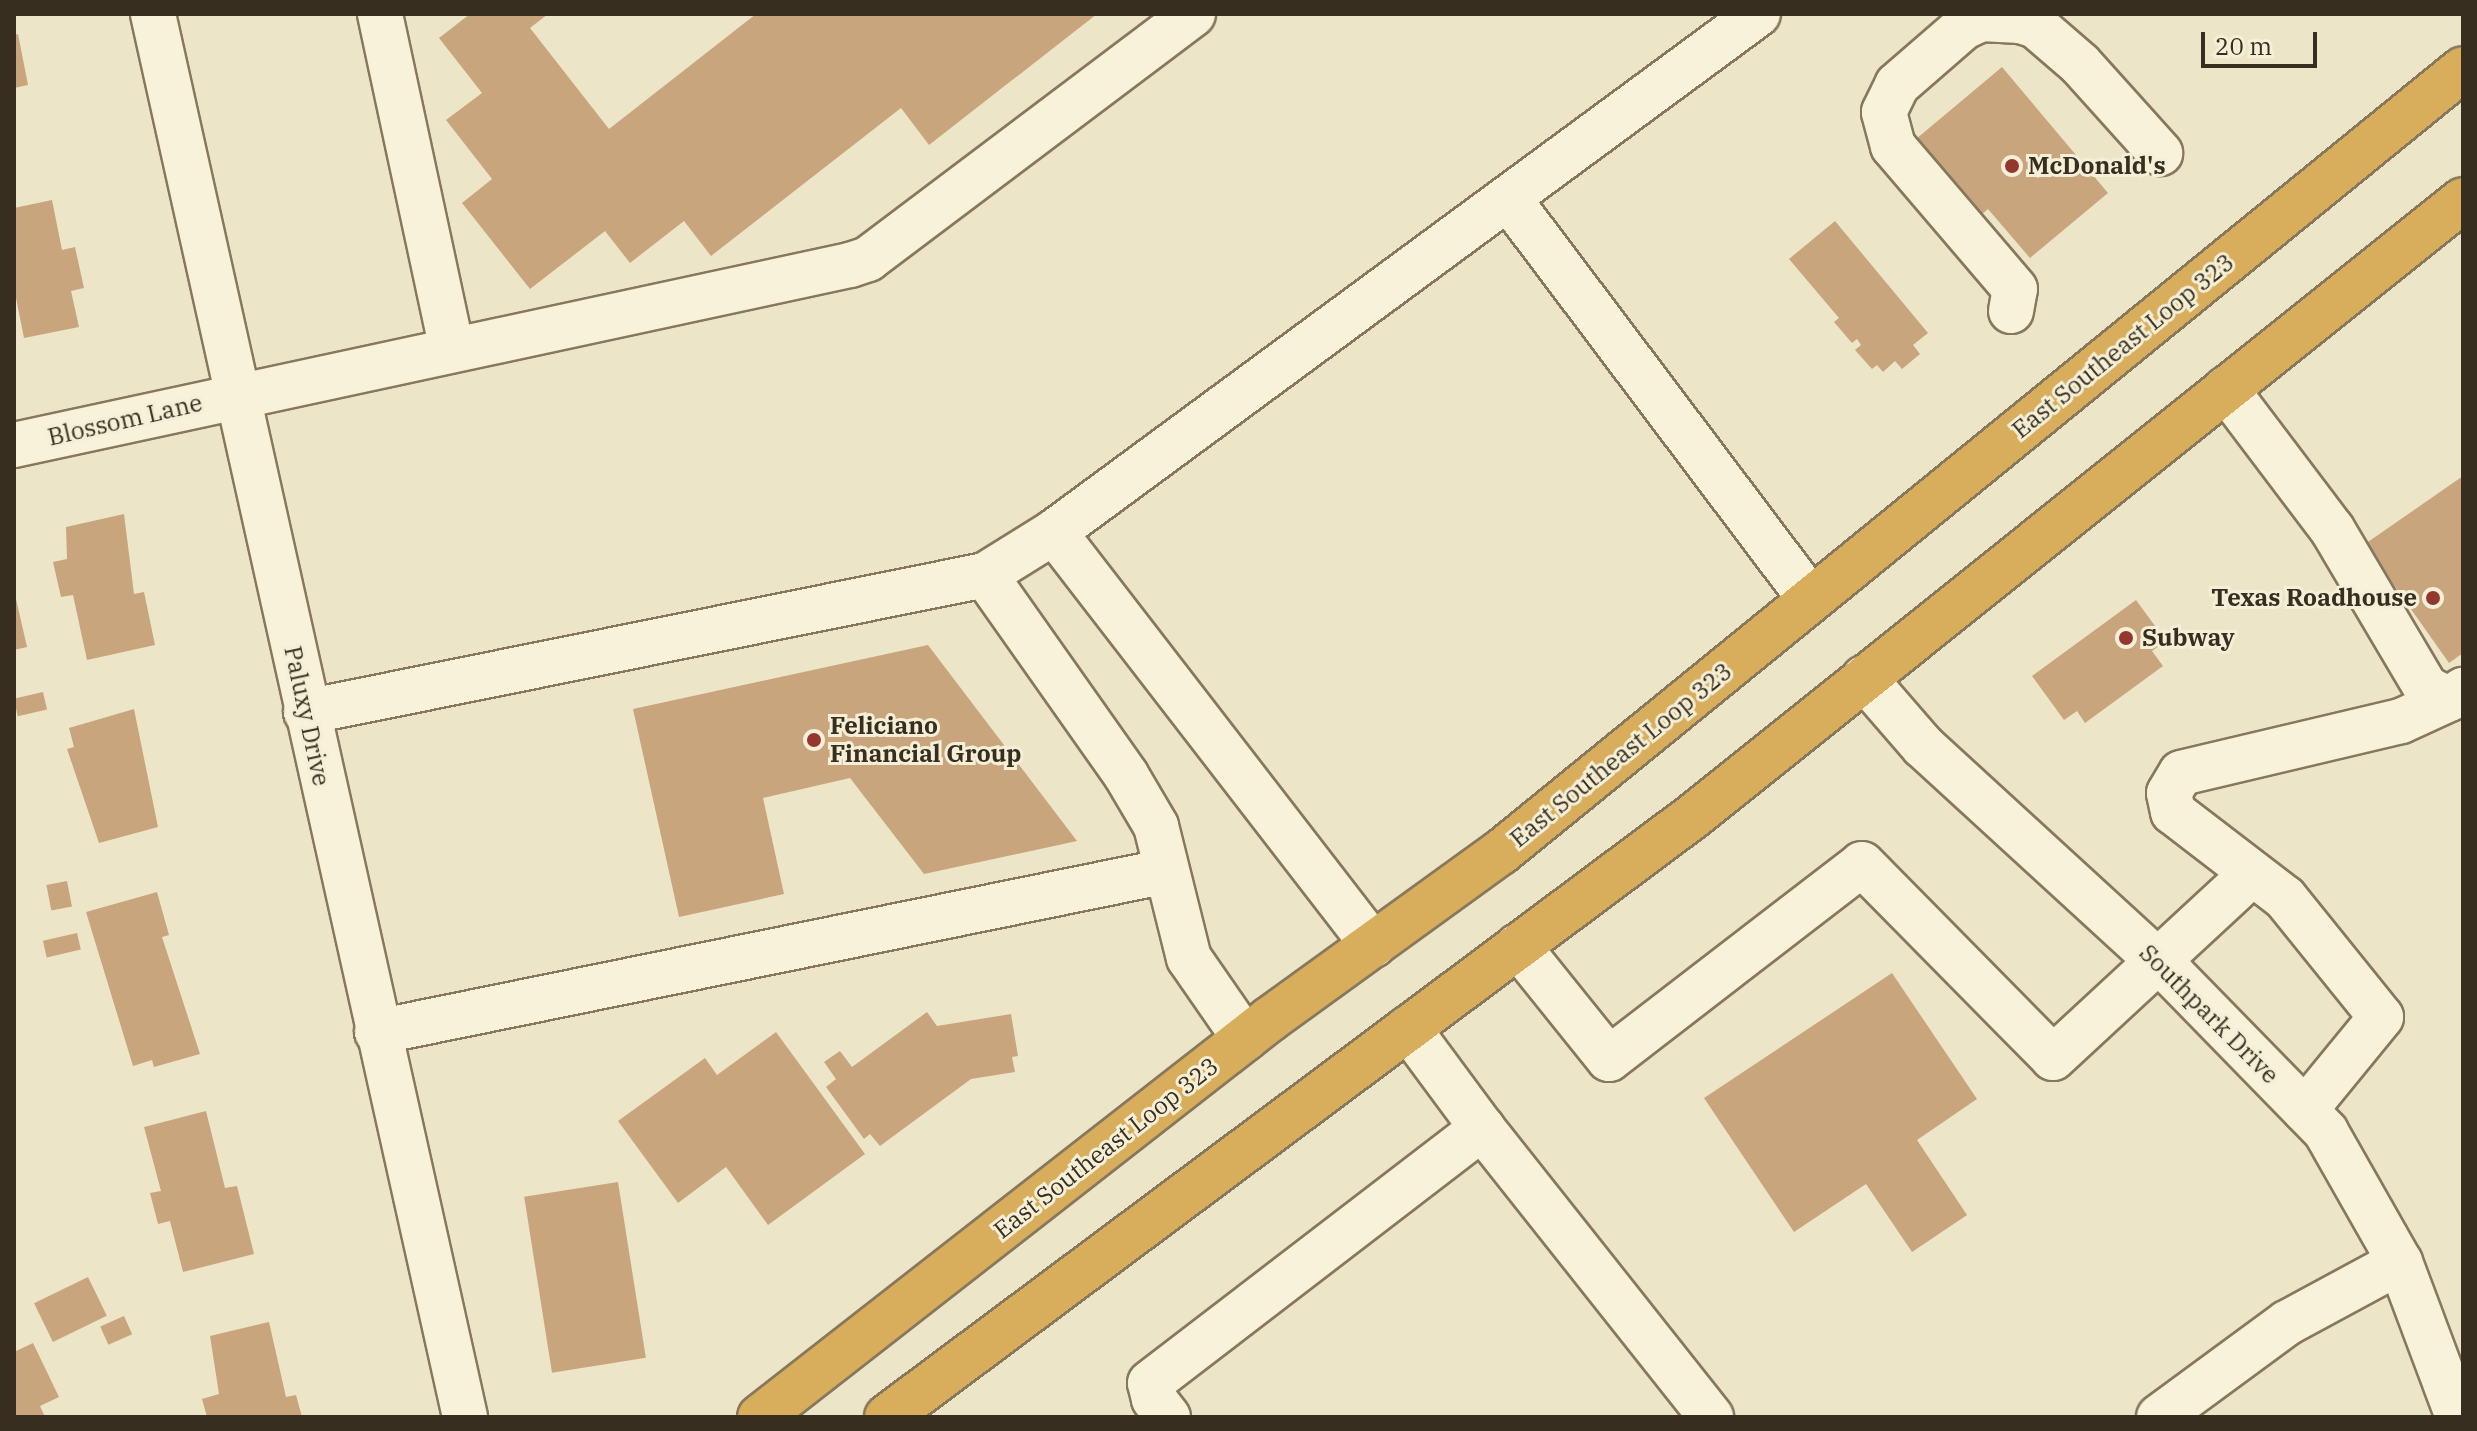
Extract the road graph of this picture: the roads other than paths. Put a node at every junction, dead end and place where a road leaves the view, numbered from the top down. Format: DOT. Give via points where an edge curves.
graph roads {
  1 [pos="153,14"];
  2 [pos="380,14"];
  3 [pos="1193,14"];
  4 [pos="1758,14"];
  5 [pos="2463,69"];
  6 [pos="2160,153"];
  7 [pos="1508,198"];
  8 [pos="2463,200"];
  9 [pos="2011,311"];
  10 [pos="452,349"];
  11 [pos="2226,389"];
  12 [pos="237,395"];
  13 [pos="14,445"];
  14 [pos="1054,532"];
  15 [pos="985,575"];
  16 [pos="1811,600"];
  17 [pos="1864,678"];
  18 [pos="2456,694"];
  19 [pos="306,712"];
  20 [pos="1167,871"];
  21 [pos="2252,874"];
  22 [pos="1373,945"];
  23 [pos="1518,946"];
  24 [pos="2157,961"];
  25 [pos="1408,1028"];
  26 [pos="377,1032"];
  27 [pos="1245,1039"];
  28 [pos="2305,1110"];
  29 [pos="1482,1128"];
  30 [pos="2400,1262"];
  31 [pos="465,1417"];
  32 [pos="760,1417"];
  33 [pos="887,1417"];
  34 [pos="1168,1417"];
  35 [pos="1711,1417"];
  36 [pos="2159,1417"];
  37 [pos="2458,1417"];
  1 -- 12 [label="street, Paluxy Drive"];
  2 -- 10 [label="street"];
  3 -- 10 [label="street, Blossom Lane" via="868,259"];
  4 -- 7 [label="street"];
  5 -- 16 [label="highway, East Southeast Loop 323"];
  6 -- 9 [label="street" via="2080,64 2036,26 2020,21 1981,19 1964,27 1897,85 1884,112 1893,146 2015,289"];
  7 -- 14 [label="street"];
  7 -- 16 [label="street"];
  8 -- 11 [label="highway"];
  10 -- 12 [label="street, Blossom Lane"];
  11 -- 17 [label="highway"];
  11 -- 18 [label="street" via="2332,529 2426,688"];
  12 -- 13 [label="street, Blossom Lane"];
  12 -- 19 [label="street, Paluxy Drive"];
  14 -- 15 [label="street"];
  14 -- 22 [label="street"];
  15 -- 19 [label="street"];
  15 -- 20 [label="street" via="1126,775 1156,826"];
  16 -- 22 [label="highway, East Southeast Loop 323" via="1501,852"];
  17 -- 23 [label="highway" via="1692,817"];
  17 -- 24 [label="street, Southpark Drive" via="1923,746"];
  18 -- 21 [label="street" via="2401,721 2181,773 2169,793 2173,812"];
  19 -- 26 [label="street, Paluxy Drive"];
  20 -- 26 [label="street"];
  20 -- 27 [label="street" via="1189,958"];
  21 -- 24 [label="street"];
  21 -- 28 [label="street" via="2285,898 2381,1017"];
  22 -- 27 [label="highway, East Southeast Loop 323"];
  23 -- 24 [label="street" via="1609,1059 1862,864 2053,1058"];
  23 -- 25 [label="highway"];
  24 -- 28 [label="street, Southpark Drive"];
  25 -- 29 [label="street"];
  25 -- 33 [label="highway"];
  26 -- 31 [label="street, Paluxy Drive"];
  27 -- 32 [label="highway, East Southeast Loop 323"];
  28 -- 30 [label="street, Southpark Drive" via="2326,1132"];
  29 -- 34 [label="street" via="1150,1383"];
  29 -- 35 [label="street"];
  30 -- 36 [label="street" via="2287,1323"];
  30 -- 37 [label="street, Southpark Drive"];
}
